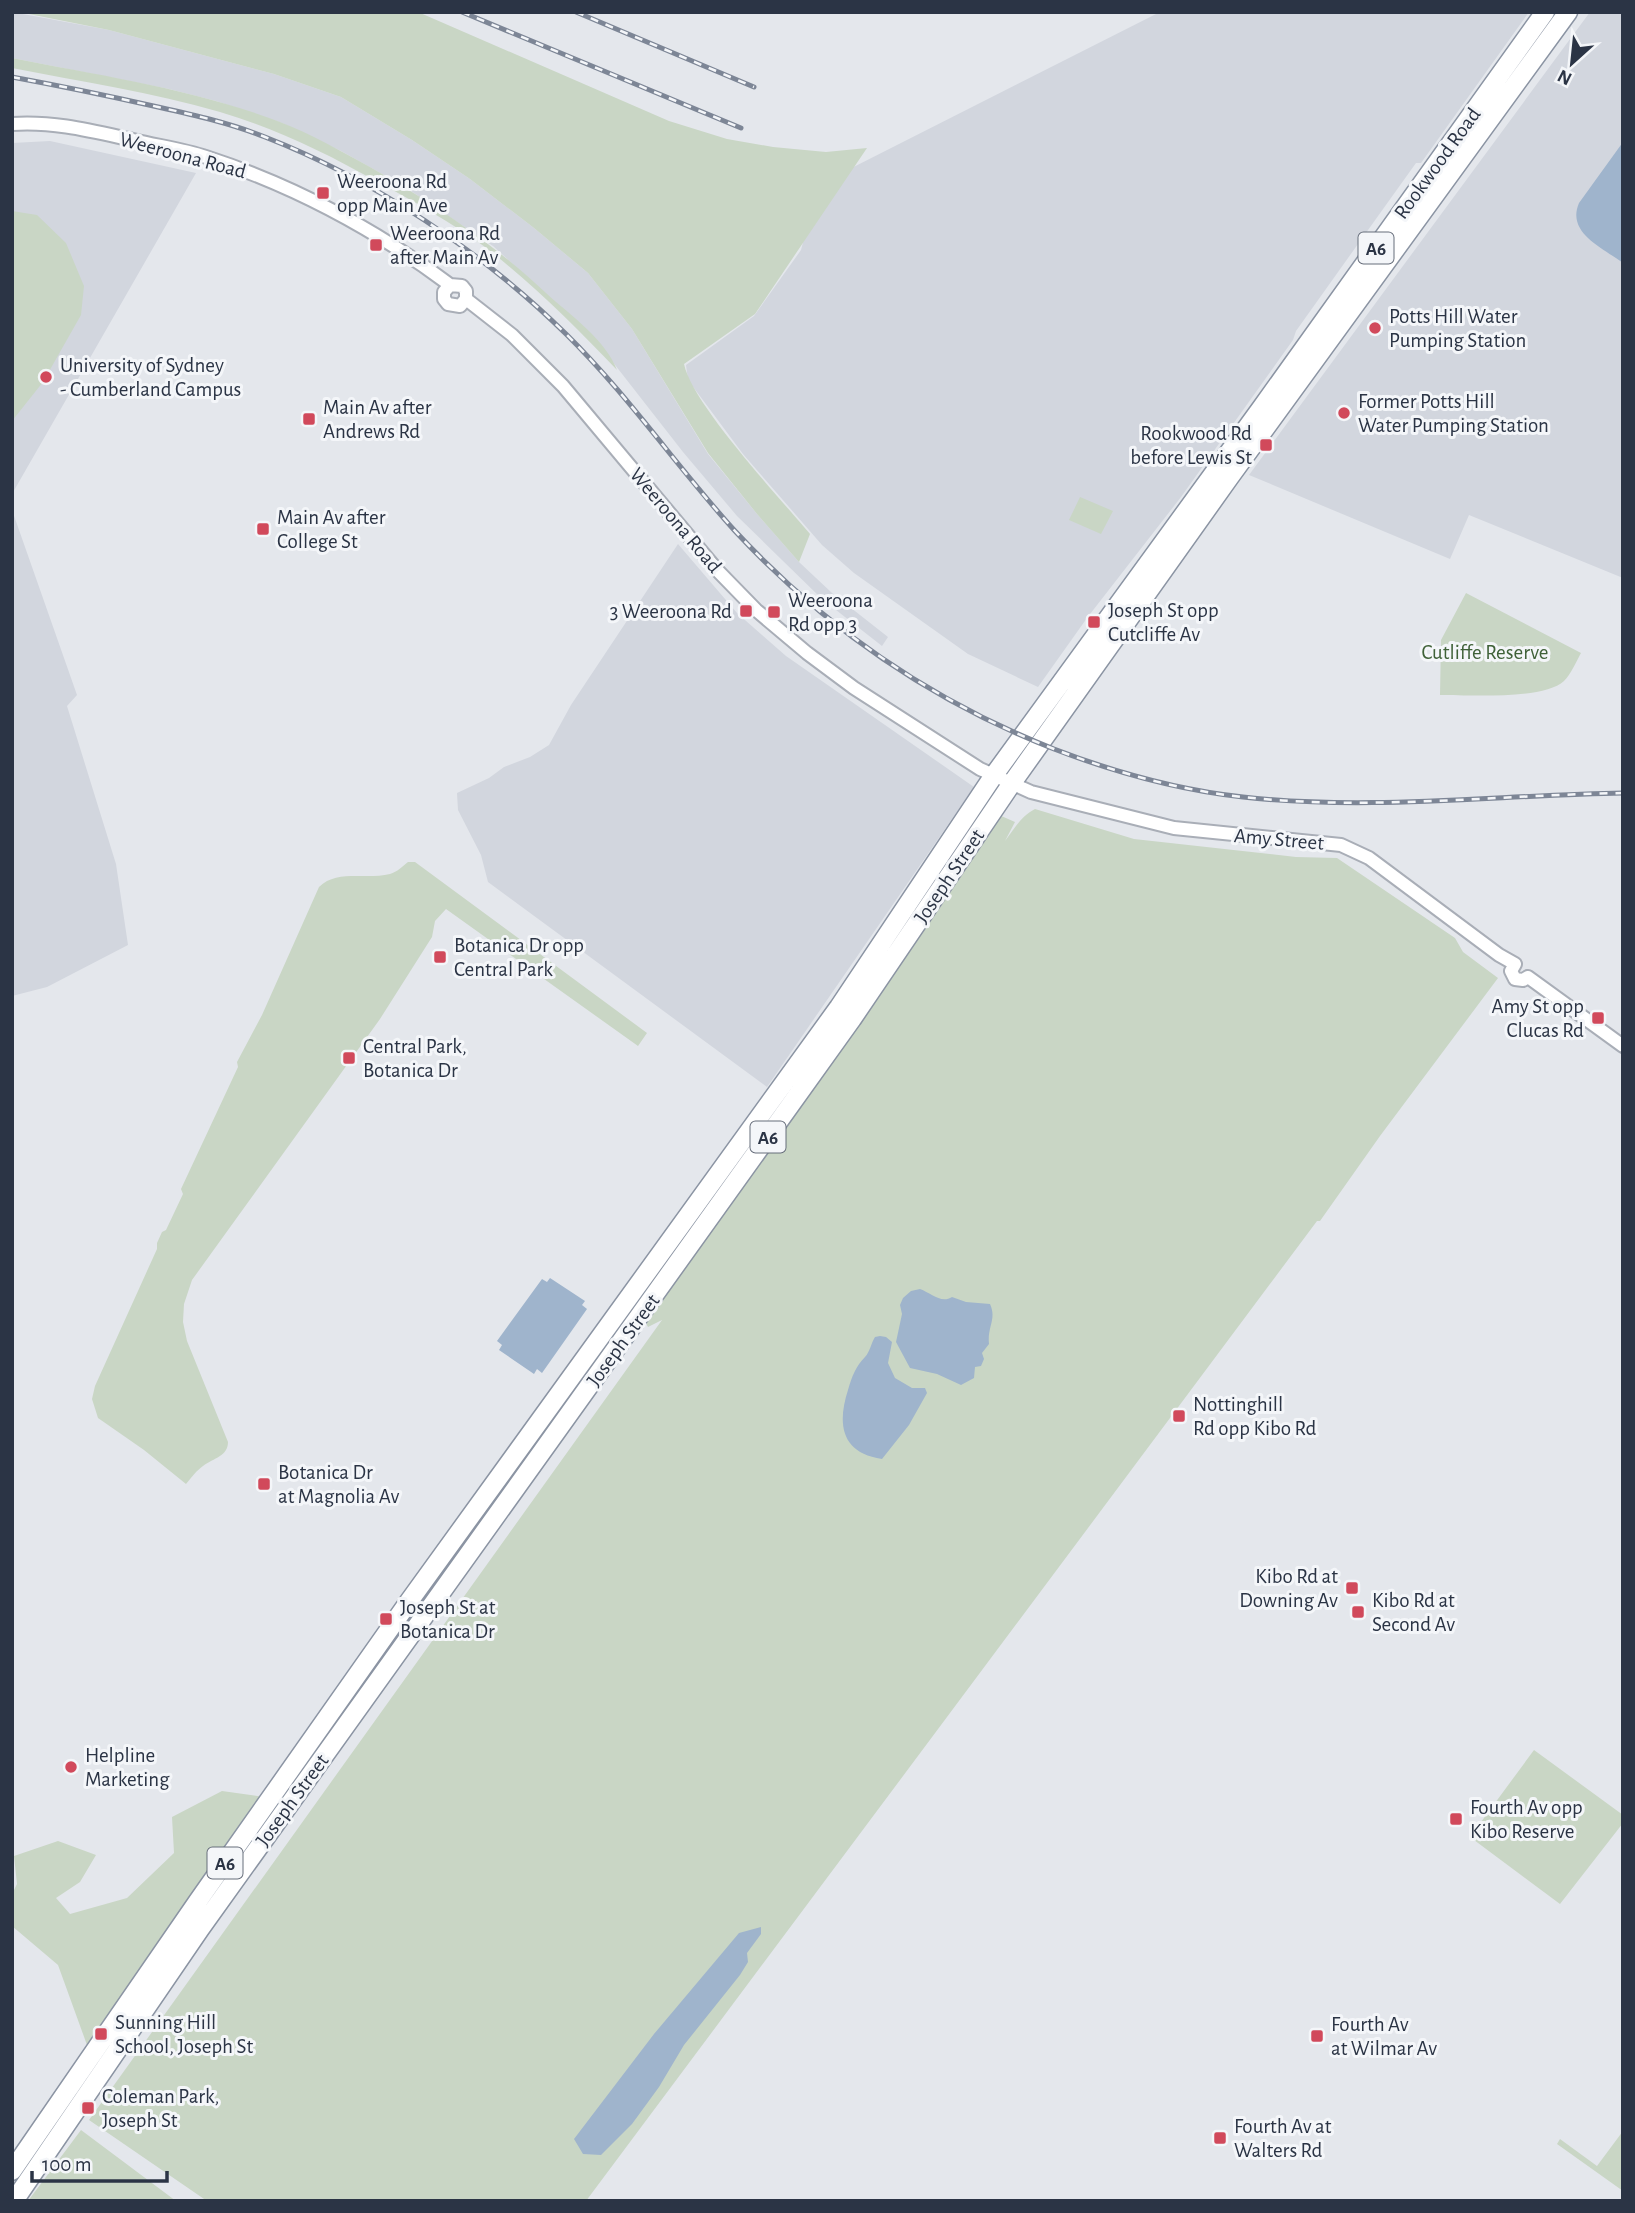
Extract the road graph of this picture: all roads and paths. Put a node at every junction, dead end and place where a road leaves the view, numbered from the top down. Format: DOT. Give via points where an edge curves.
graph roads {
  1 [pos="1545,12"];
  2 [pos="1568,12"];
  3 [pos="12,124"];
  4 [pos="450,285"];
  5 [pos="466,299"];
  6 [pos="1229,478"];
  7 [pos="1205,483"];
  8 [pos="993,775"];
  9 [pos="1012,783"];
  10 [pos="1623,1046"];
  11 [pos="12,2171"];
  12 [pos="14,2201"];
  1 -- 7 [label="highway, Rookwood Road / A6"];
  2 -- 6 [label="highway, Rookwood Road / A6"];
  3 -- 4 [label="main road, Weeroona Road" via="70,126 203,156 254,174 351,219"];
  4 -- 5 [label="main road" via="462,286"];
  4 -- 5 [label="main road" via="444,296 448,304 460,306"];
  5 -- 8 [label="main road, Weeroona Road" via="512,335 563,386 717,570 774,626 854,688"];
  6 -- 9 [label="highway, Joseph Street / A6"];
  7 -- 8 [label="highway, Joseph Street / A6"];
  8 -- 9 [label="main road, Weeroona Road"];
  8 -- 11 [label="highway, Joseph Street / A6" via="831,1018 414,1594"];
  9 -- 10 [label="main road, Amy Street" via="1031,792 1174,828 1341,845 1369,858 1515,964 1511,971 1515,979 1528,977"];
  9 -- 12 [label="highway, Joseph Street / A6" via="852,1019 231,1885"];
}
